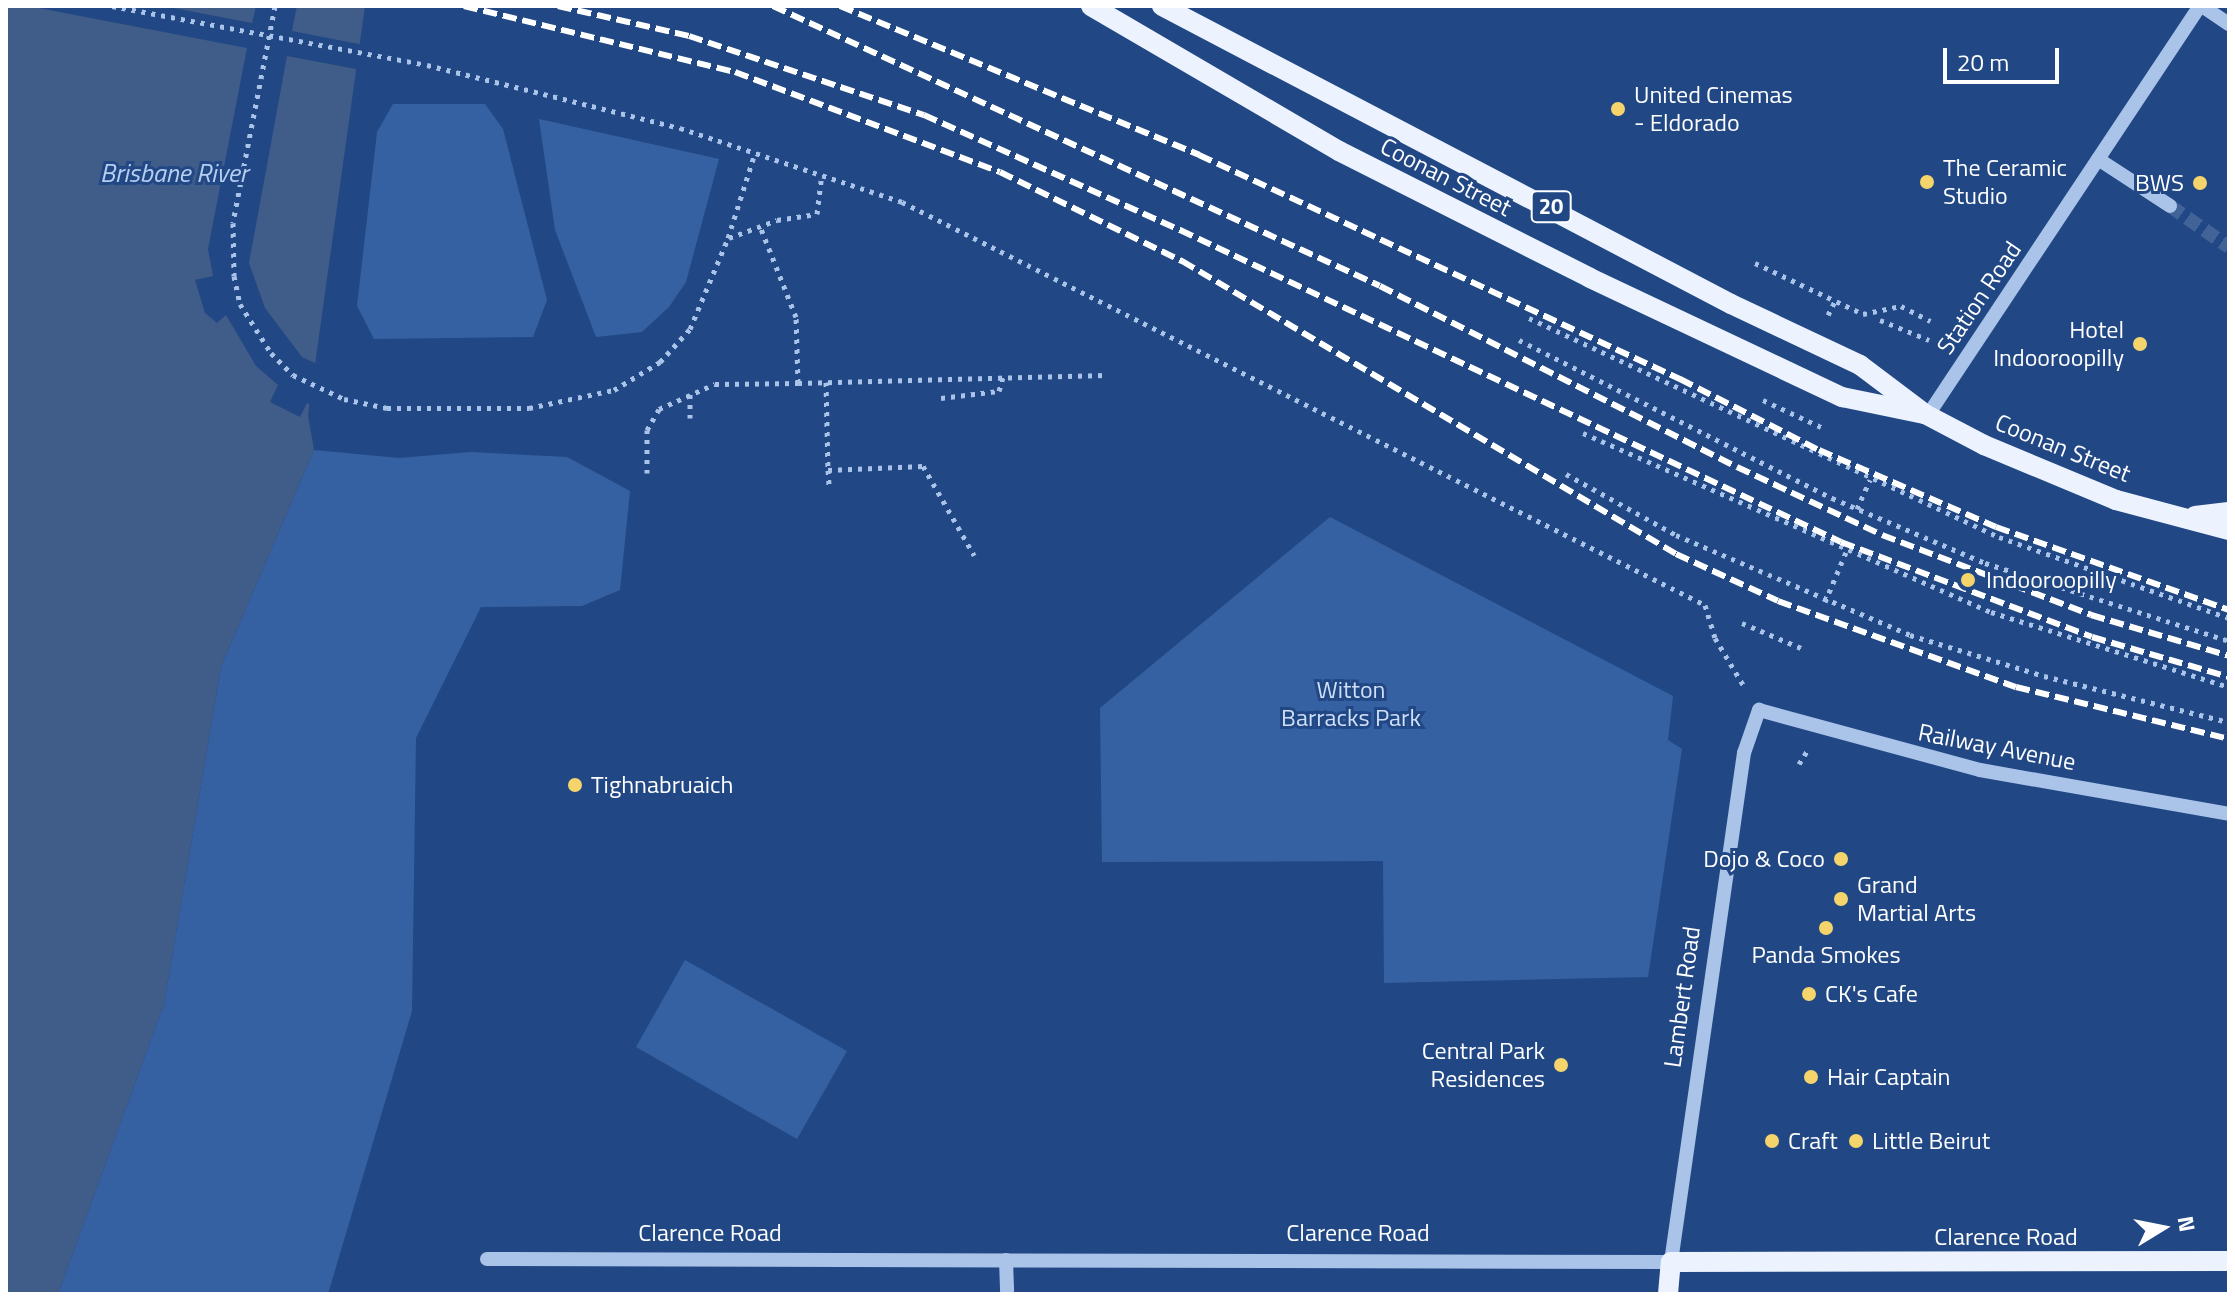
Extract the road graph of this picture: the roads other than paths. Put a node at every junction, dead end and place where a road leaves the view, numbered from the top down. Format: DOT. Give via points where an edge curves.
graph roads {
  1 [pos="1091,6"];
  2 [pos="1162,6"];
  3 [pos="2201,6"];
  4 [pos="2229,24"];
  5 [pos="2098,159"];
  6 [pos="2170,206"];
  7 [pos="1926,414"];
  8 [pos="2229,512"];
  9 [pos="2187,517"];
  10 [pos="2229,530"];
  11 [pos="1759,710"];
  12 [pos="2229,814"];
  13 [pos="487,1259"];
  14 [pos="1006,1260"];
  15 [pos="2229,1261"];
  16 [pos="1671,1262"];
  17 [pos="1007,1294"];
  18 [pos="1668,1294"];
  1 -- 7 [label="main road, Coonan Street / 20" via="1314,137 1508,238 1842,397"];
  2 -- 7 [label="main road, Coonan Street / 20" via="1731,304 1860,365"];
  3 -- 4 [label="street"];
  3 -- 5 [label="street, Station Road"];
  5 -- 6 [label="street"];
  5 -- 7 [label="street, Station Road"];
  7 -- 9 [label="main road, Coonan Street / 20" via="2048,475"];
  8 -- 9 [label="main road, Coonan Street / 20"];
  9 -- 10 [label="main road, Coonan Street / 20"];
  11 -- 12 [label="street, Railway Avenue" via="1980,770"];
  11 -- 16 [label="street, Lambert Road" via="1741,769"];
  13 -- 14 [label="street, Clarence Road"];
  14 -- 16 [label="street, Clarence Road"];
  14 -- 17 [label="street"];
  15 -- 16 [label="main road, Clarence Road"];
  16 -- 18 [label="main road, Lambert Road"];
}
